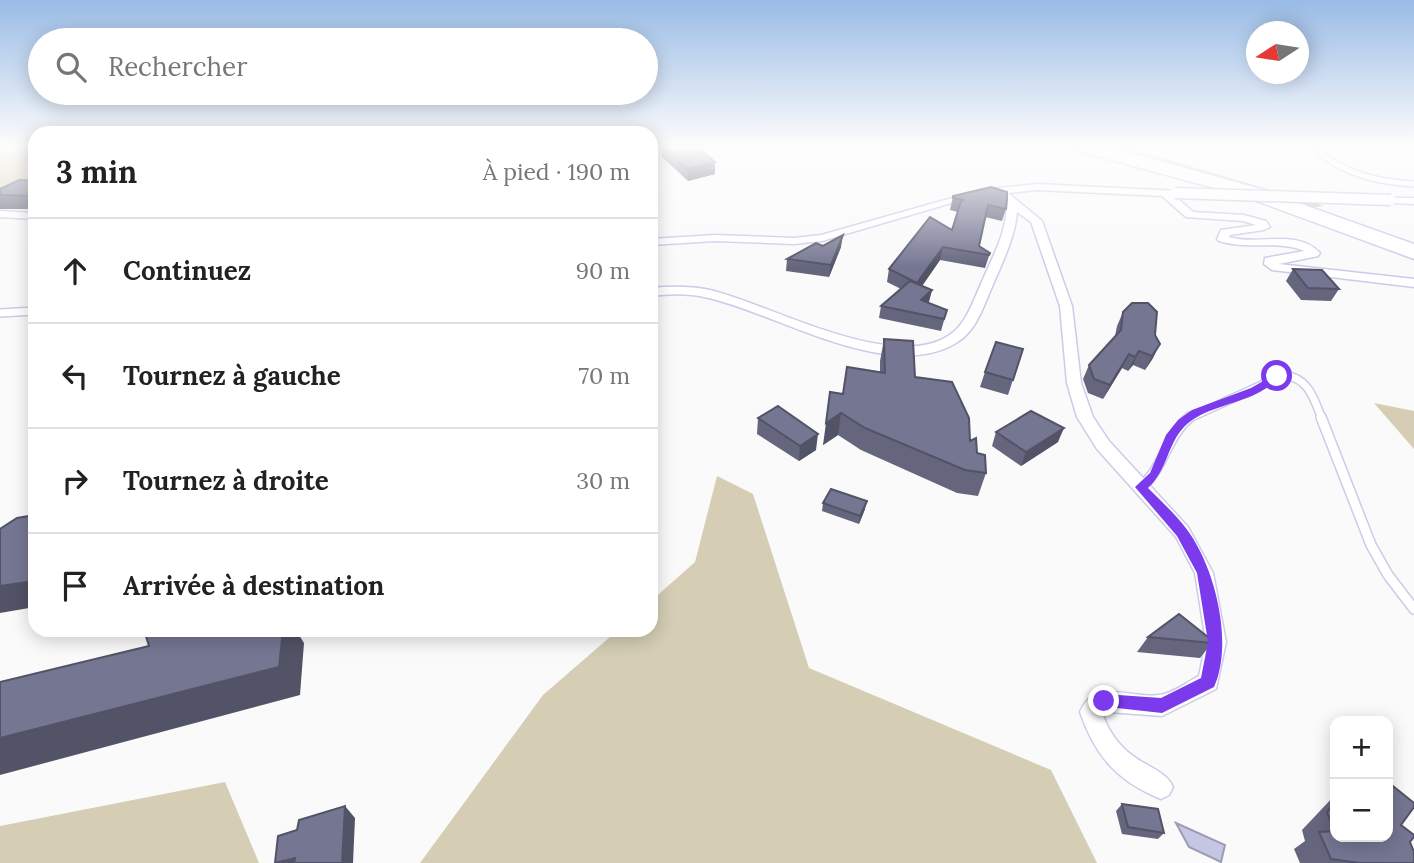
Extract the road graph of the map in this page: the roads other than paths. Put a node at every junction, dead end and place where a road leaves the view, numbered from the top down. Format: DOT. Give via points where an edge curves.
graph roads {
  1 [pos="1228,186"];
  2 [pos="1279,186"];
  3 [pos="1170,193"];
  4 [pos="1004,196"];
  5 [pos="1414,201"];
  6 [pos="0,214"];
  7 [pos="28,216"];
  8 [pos="1414,231"];
  9 [pos="658,242"];
  10 [pos="1414,252"];
  11 [pos="1414,283"];
  12 [pos="658,291"];
  13 [pos="28,311"];
  14 [pos="0,313"];
  15 [pos="1141,487"];
  16 [pos="1414,609"];
  17 [pos="1161,787"];
  1 -- 10 [label="highway"];
  2 -- 8 [label="highway"];
  3 -- 4 [label="street" via="1037,187"];
  3 -- 5 [label="street, bridge"];
  3 -- 11 [label="street" via="1189,215 1262,223 1264,227 1258,230 1225,232 1223,239 1233,244 1289,243 1314,253 1269,261 1276,267"];
  4 -- 9 [label="street" via="966,197 822,238"];
  4 -- 12 [label="street" via="1013,209 972,319 953,340 921,351 873,349 706,293"];
  4 -- 15 [label="street" via="1036,221 1066,306 1074,383 1085,417"];
  6 -- 7 [label="street"];
  13 -- 14 [label="lane"];
  15 -- 16 [label="lane" via="1155,475 1171,435 1196,413 1255,391 1277,376 1295,377 1311,391 1371,545"];
  15 -- 17 [label="street" via="1182,532 1204,573 1216,642 1208,682 1162,706 1104,701 1091,712 1099,736 1118,760"];
}
